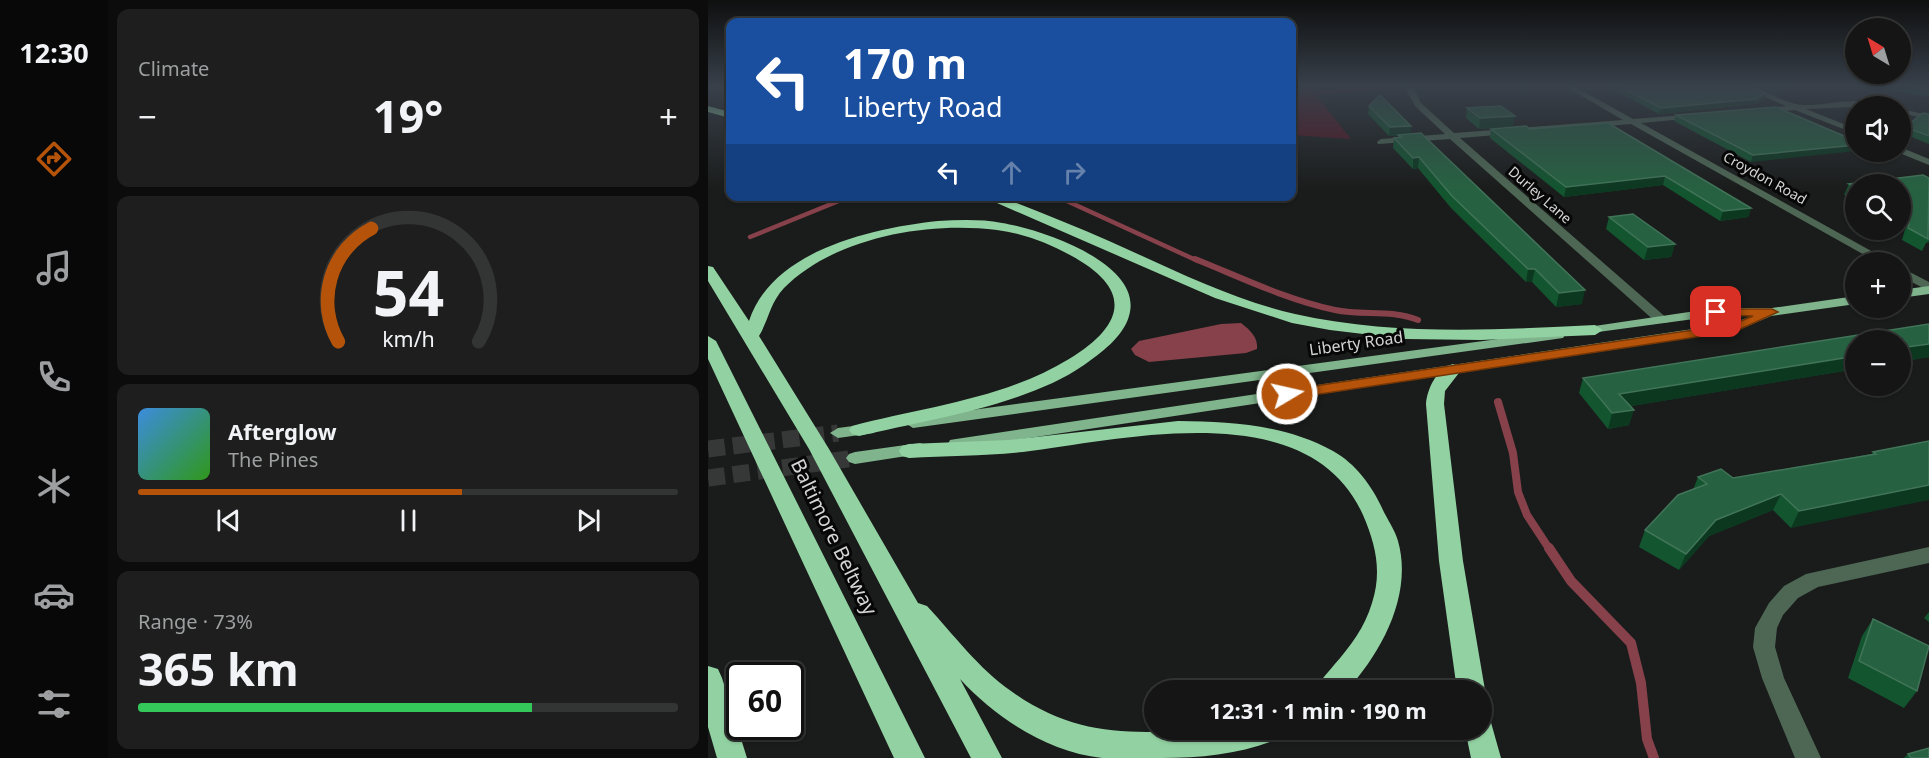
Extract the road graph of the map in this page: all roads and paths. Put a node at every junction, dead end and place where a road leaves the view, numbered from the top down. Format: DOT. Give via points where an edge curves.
graph roads {
  1 [pos="1435,120"];
  2 [pos="1637,120"];
  3 [pos="1828,120"];
  4 [pos="1630,121"];
  5 [pos="1845,127"];
  6 [pos="1451,135"];
  7 [pos="1382,142"];
  8 [pos="1911,155"];
  9 [pos="1929,162"];
  10 [pos="1000,201"];
  11 [pos="1867,252"];
  12 [pos="708,270"];
  13 [pos="1911,278"];
  14 [pos="1929,289"];
  15 [pos="1911,292"];
  16 [pos="1845,302"];
  17 [pos="1772,312"];
  18 [pos="1662,320"];
  19 [pos="1595,330"];
  20 [pos="752,334"];
  21 [pos="708,341"];
  22 [pos="1453,369"];
  23 [pos="859,430"];
  24 [pos="838,433"];
  25 [pos="909,451"];
  26 [pos="855,458"];
  27 [pos="1929,555"];
  28 [pos="900,594"];
  29 [pos="708,678"];
  30 [pos="1339,680"];
  31 [pos="1469,680"];
  32 [pos="1239,740"];
  33 [pos="1482,740"];
  34 [pos="732,758"];
  35 [pos="910,758"];
  36 [pos="987,758"];
  37 [pos="1486,758"];
  38 [pos="1808,758"];
  1 -- 6 [label="street, Durley Lane"];
  2 -- 4 [label="street"];
  3 -- 5 [label="street"];
  4 -- 6 [label="street"];
  4 -- 11 [label="street, Croydon Road"];
  6 -- 7 [label="street"];
  6 -- 18 [label="street, Durley Lane"];
  8 -- 9 [label="street"];
  10 -- 19 [label="highway" via="1210,291 1292,318 1412,336"];
  12 -- 20 [label="highway"];
  13 -- 14 [label="street"];
  14 -- 15 [label="main road"];
  16 -- 17 [label="main road, Liberty Road"];
  17 -- 18 [label="main road, Liberty Road" via="1716,312"];
  17 -- 22 [label="main road, Liberty Road" via="1736,327"];
  18 -- 19 [label="main road, Liberty Road"];
  19 -- 23 [label="main road, Liberty Road"];
  20 -- 23 [label="highway" via="769,297 789,275 866,239 928,226 991,225 1024,232 1081,255 1106,270 1121,288 1124,307 1116,325 1073,364 1022,387"];
  20 -- 28 [label="highway"];
  21 -- 35 [label="highway, Baltimore Beltway"];
  22 -- 25 [label="main road, Liberty Road"];
  22 -- 31 [label="highway" via="1436,390 1435,404 1451,561"];
  23 -- 24 [label="main road, Liberty Road"];
  25 -- 26 [label="main road, Liberty Road"];
  25 -- 30 [label="highway" via="1022,446 1140,429 1199,426 1265,433 1326,457 1370,501 1387,543 1389,567 1380,619 1366,646"];
  27 -- 38 [label="street" via="1813,579 1791,592 1776,609 1766,628 1764,647 1773,678"];
  28 -- 32 [label="highway" via="1000,701 1057,739 1088,751 1130,757 1210,751"];
  28 -- 36 [label="highway"];
  29 -- 34 [label="highway"];
  33 -- 37 [label="highway"];
}
